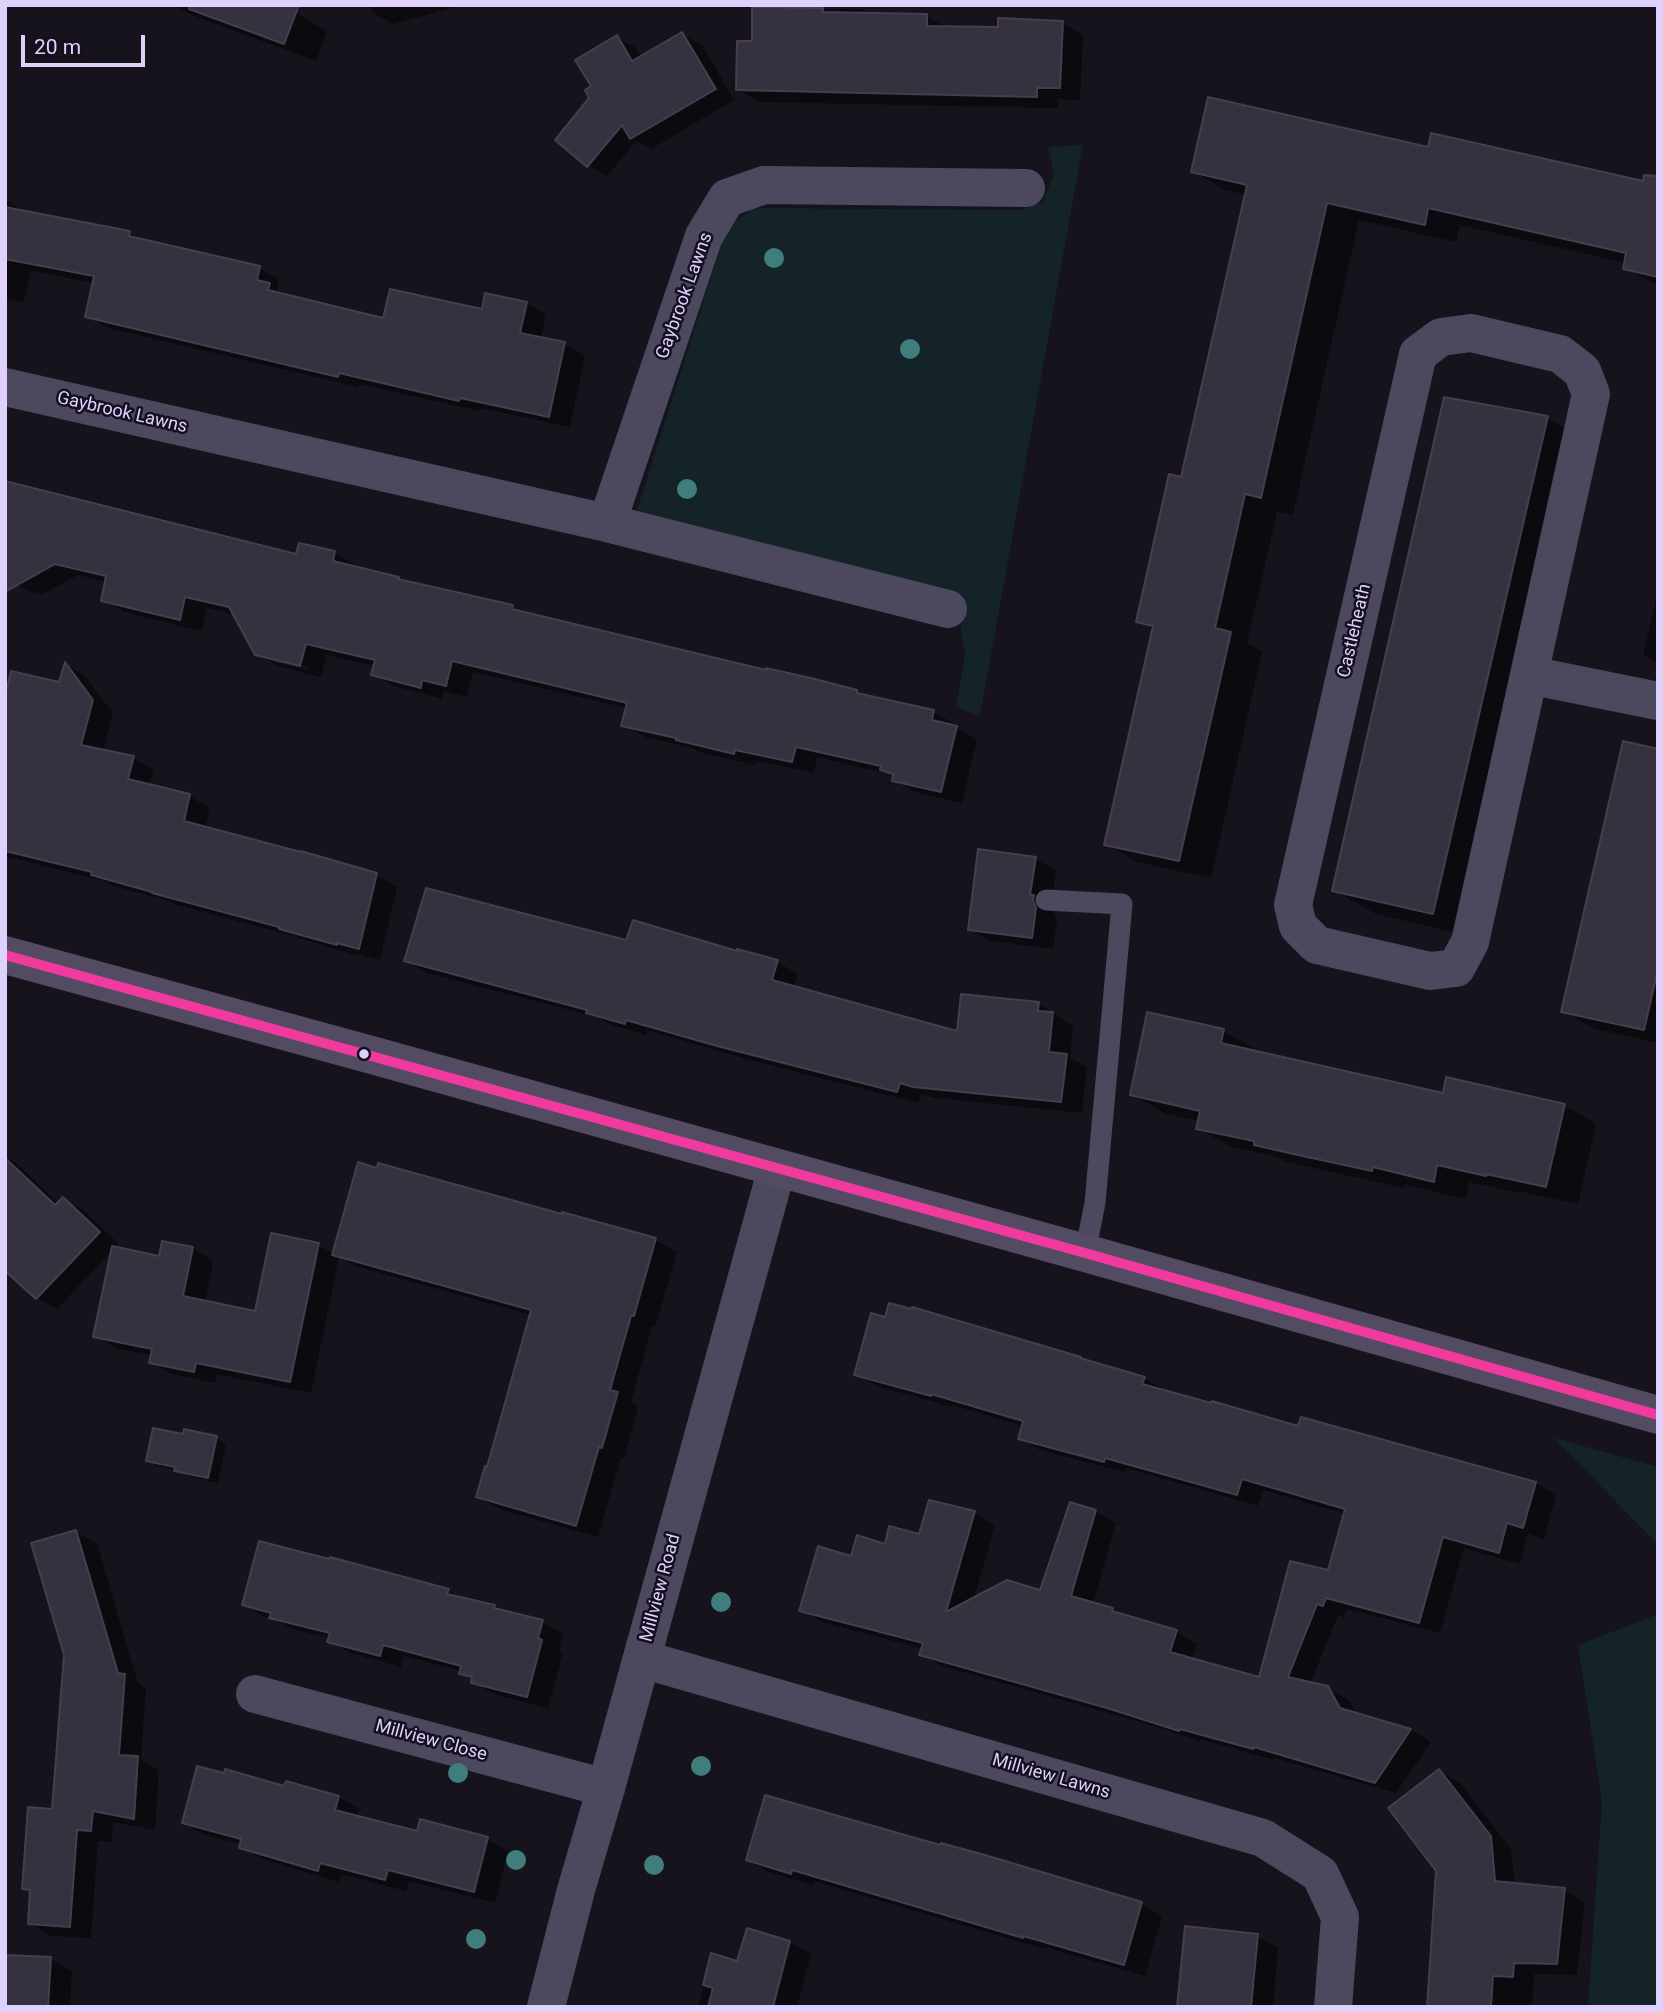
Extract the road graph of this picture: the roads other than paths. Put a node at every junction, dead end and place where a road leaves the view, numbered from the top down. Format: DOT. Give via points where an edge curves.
graph roads {
  1 [pos="1026,188"];
  2 [pos="5,387"];
  3 [pos="607,523"];
  4 [pos="948,609"];
  5 [pos="1529,675"];
  6 [pos="1658,701"];
  7 [pos="1046,900"];
  8 [pos="5,955"];
  9 [pos="777,1168"];
  10 [pos="1085,1253"];
  11 [pos="1658,1415"];
  12 [pos="642,1658"];
  13 [pos="255,1694"];
  14 [pos="606,1788"];
  15 [pos="546,2007"];
  16 [pos="1333,2007"];
  1 -- 3 [label="street, Gaybrook Lawns" via="764,185 727,198 704,236"];
  2 -- 3 [label="street, Gaybrook Lawns"];
  3 -- 4 [label="street, Gaybrook Lawns"];
  5 -- 5 [label="street, Castleheath" via="1470,942 1456,968 1430,971 1317,944 1298,926 1293,905 1418,354 1441,337 1471,334 1559,355 1582,371 1591,394"];
  5 -- 6 [label="street"];
  7 -- 10 [label="lane" via="1122,904 1095,1203"];
  8 -- 9 [label="main road"];
  9 -- 10 [label="main road"];
  9 -- 12 [label="street, Millview Road"];
  10 -- 11 [label="main road"];
  12 -- 14 [label="street, Millview Road"];
  12 -- 16 [label="street, Millview Lawns" via="1263,1838 1320,1874 1340,1917"];
  13 -- 14 [label="street, Millview Close"];
  14 -- 15 [label="street, Millview Road"];
}
